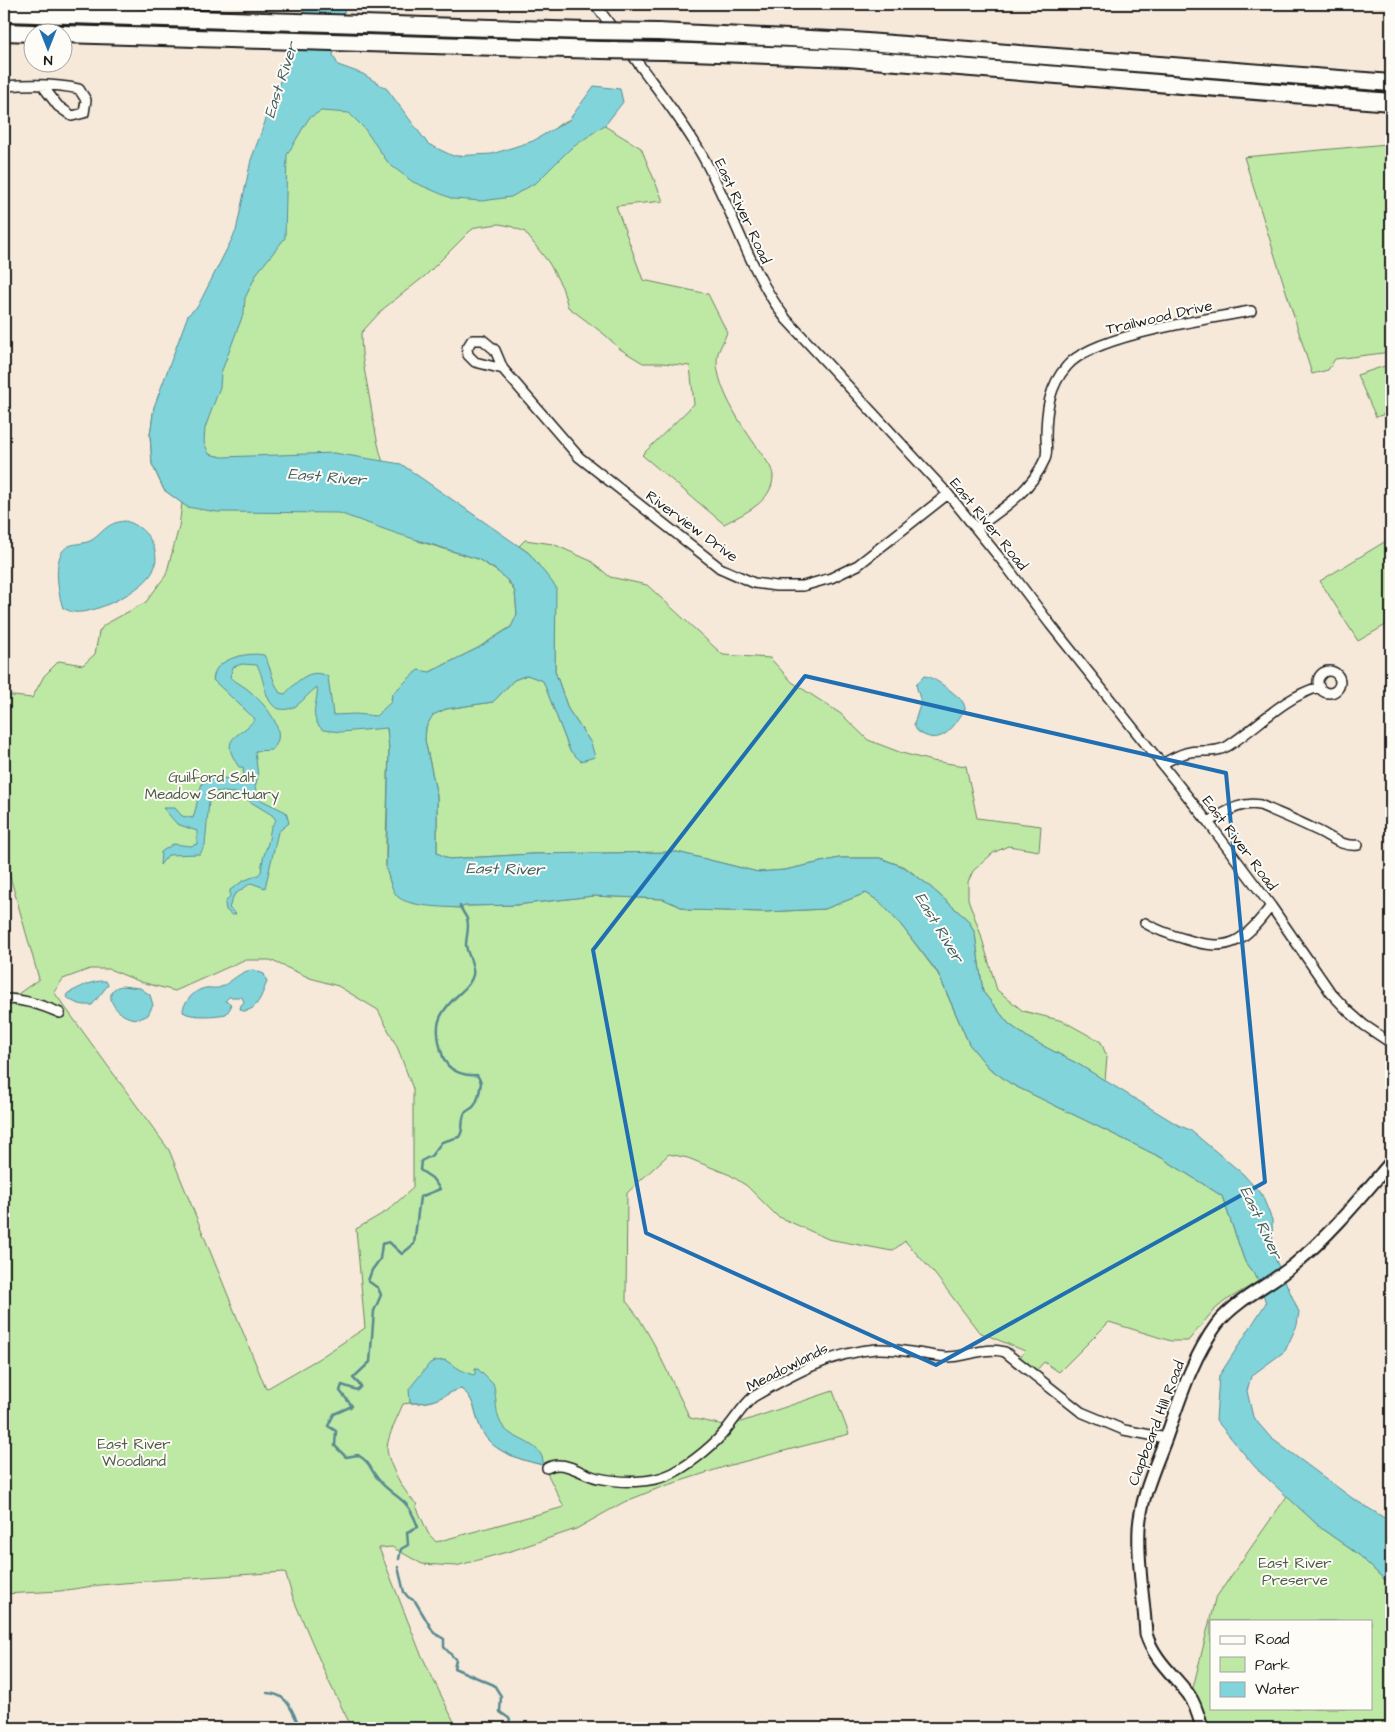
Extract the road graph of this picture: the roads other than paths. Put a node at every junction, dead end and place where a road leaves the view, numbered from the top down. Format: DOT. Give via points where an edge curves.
graph roads {
  1 [pos="595,4"];
  2 [pos="4,13"];
  3 [pos="4,32"];
  4 [pos="22,33"];
  5 [pos="72,34"];
  6 [pos="1391,83"];
  7 [pos="42,85"];
  8 [pos="4,86"];
  9 [pos="1391,102"];
  10 [pos="1250,311"];
  11 [pos="503,369"];
  12 [pos="948,494"];
  13 [pos="976,528"];
  14 [pos="1319,687"];
  15 [pos="1162,764"];
  16 [pos="1208,822"];
  17 [pos="1358,846"];
  18 [pos="1271,906"];
  19 [pos="1145,924"];
  20 [pos="4,999"];
  21 [pos="60,1014"];
  22 [pos="1391,1043"];
  23 [pos="1391,1162"];
  24 [pos="1166,1438"];
  25 [pos="547,1468"];
  26 [pos="1202,1728"];
  1 -- 12 [label="street, East River Road" via="699,149 771,300 805,341"];
  2 -- 6 [label="highway, bridge" via="658,32 854,41"];
  3 -- 4 [label="highway"];
  5 -- 9 [label="highway, bridge" via="848,58"];
  7 -- 7 [label="street" via="58,106 72,116 84,113 86,100 79,89"];
  7 -- 8 [label="street"];
  10 -- 13 [label="street, Trailwood Drive" via="1133,335 1093,347 1068,364 1053,385 1046,416 1046,458 1016,499"];
  11 -- 12 [label="street, Riverview Drive" via="578,458 720,568 754,583 804,586 831,578 858,565"];
  12 -- 13 [label="street, East River Road"];
  13 -- 15 [label="street, East River Road"];
  14 -- 15 [label="street" via="1272,710 1227,747 1188,752"];
  15 -- 16 [label="street, East River Road"];
  16 -- 17 [label="street" via="1249,803 1317,830 1337,842"];
  16 -- 18 [label="street, East River Road"];
  18 -- 19 [label="street" via="1253,929 1239,940 1219,947 1204,945"];
  18 -- 22 [label="street, East River Road" via="1330,993 1364,1025"];
  20 -- 21 [label="street" via="32,1003"];
  23 -- 24 [label="street, Clapboard Hill Road" via="1328,1233 1289,1269 1239,1304 1218,1324 1192,1367"];
  24 -- 25 [label="street, Meadowlands" via="1124,1430 1081,1412 1005,1352 995,1349 945,1357 909,1350 876,1349 827,1359 753,1397 724,1433 700,1455 672,1473 627,1482 597,1478 559,1464"];
  24 -- 26 [label="street, Clapboard Hill Road" via="1145,1492 1139,1526 1138,1561 1146,1634 1157,1658 1190,1696"];
}
